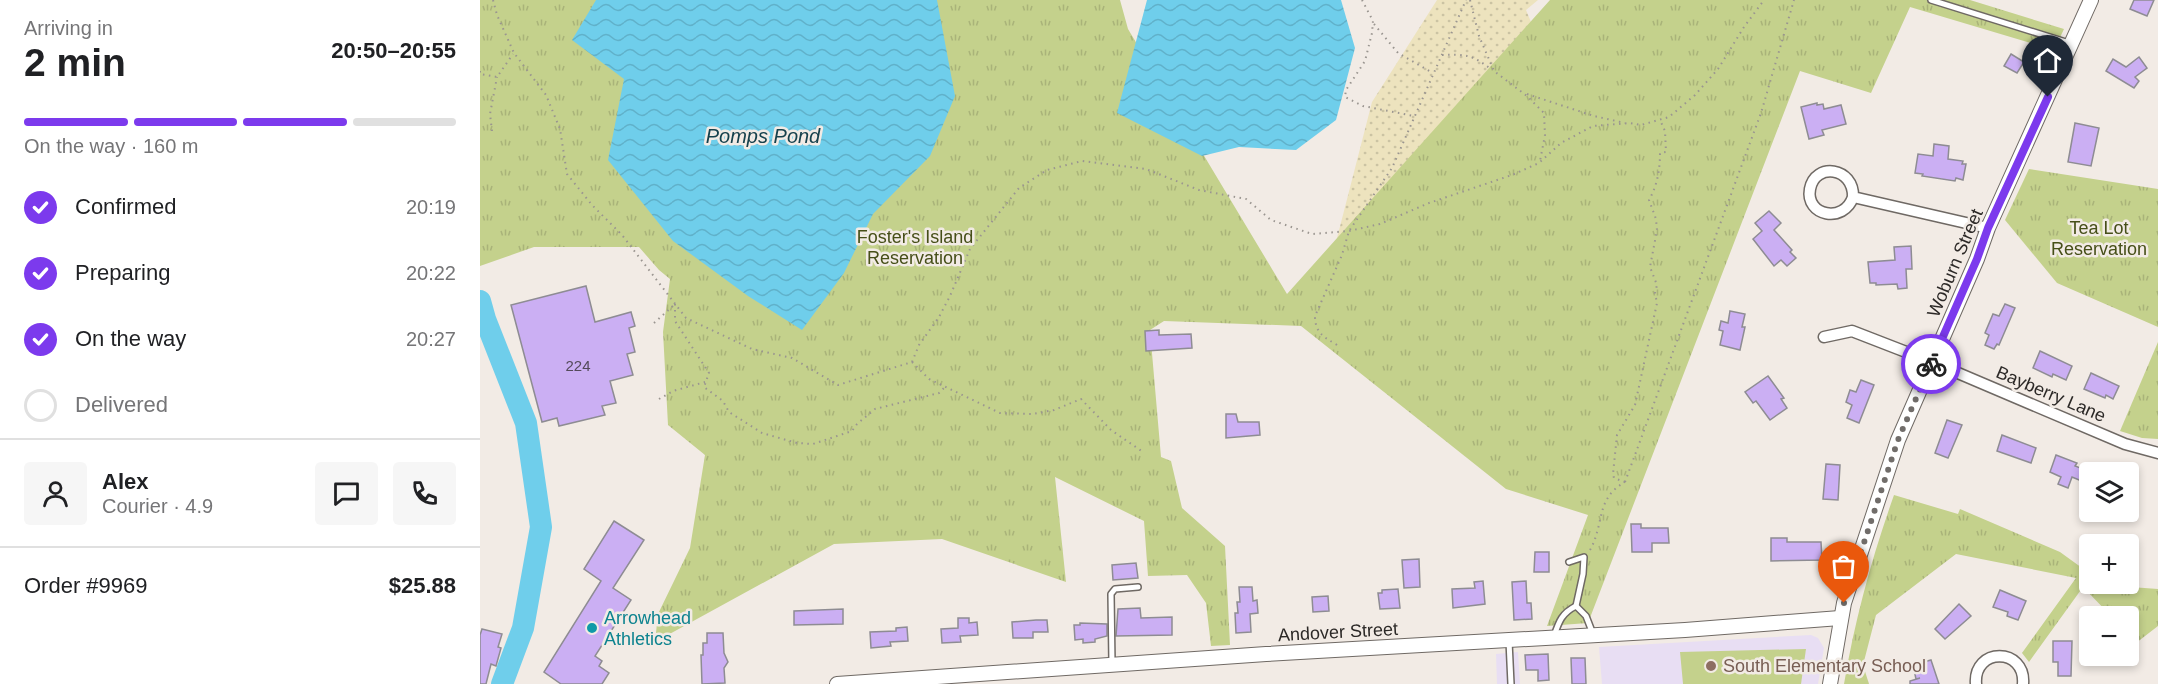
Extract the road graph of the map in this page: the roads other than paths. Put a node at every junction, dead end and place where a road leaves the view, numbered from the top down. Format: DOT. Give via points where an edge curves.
graph roads {
  1 [pos="1931,0"];
  2 [pos="2091,0"];
  3 [pos="2071,44"];
  4 [pos="1853,196"];
  5 [pos="1988,228"];
  6 [pos="1824,337"];
  7 [pos="1932,362"];
  8 [pos="2158,453"];
  9 [pos="1569,562"];
  10 [pos="1138,587"];
  11 [pos="1576,606"];
  12 [pos="1840,618"];
  13 [pos="1594,635"];
  14 [pos="1553,637"];
  15 [pos="1509,640"];
  16 [pos="1112,666"];
  17 [pos="881,682"];
  18 [pos="837,684"];
  19 [pos="1511,684"];
  20 [pos="1830,684"];
  21 [pos="1976,684"];
  22 [pos="2023,684"];
  1 -- 3 [label="lane"];
  2 -- 3 [label="street, Woburn Street"];
  3 -- 5 [label="street, Woburn Street"];
  4 -- 4 [label="street" via="1849,180 1833,171 1816,177 1810,189 1815,207 1828,214 1842,212"];
  4 -- 5 [label="street"];
  5 -- 7 [label="street, Woburn Street"];
  6 -- 7 [label="street, Bayberry Lane" via="1852,331"];
  7 -- 8 [label="street, Bayberry Lane" via="2125,444"];
  7 -- 12 [label="street, Woburn Street" via="1898,440"];
  9 -- 11 [label="lane" via="1584,557"];
  10 -- 16 [label="lane" via="1115,589 1111,594"];
  11 -- 13 [label="lane" via="1586,616"];
  11 -- 14 [label="lane" via="1565,612"];
  12 -- 13 [label="street, Andover Street"];
  12 -- 20 [label="street, Woburn Street"];
  13 -- 14 [label="street, Andover Street"];
  14 -- 15 [label="street, Andover Street"];
  15 -- 16 [label="street, Andover Street"];
  15 -- 19 [label="lane"];
  16 -- 17 [label="street, Andover Street"];
  17 -- 18 [label="street, Andover Street"];
  21 -- 22 [label="street" via="1981,665 2002,656 2018,665"];
}
